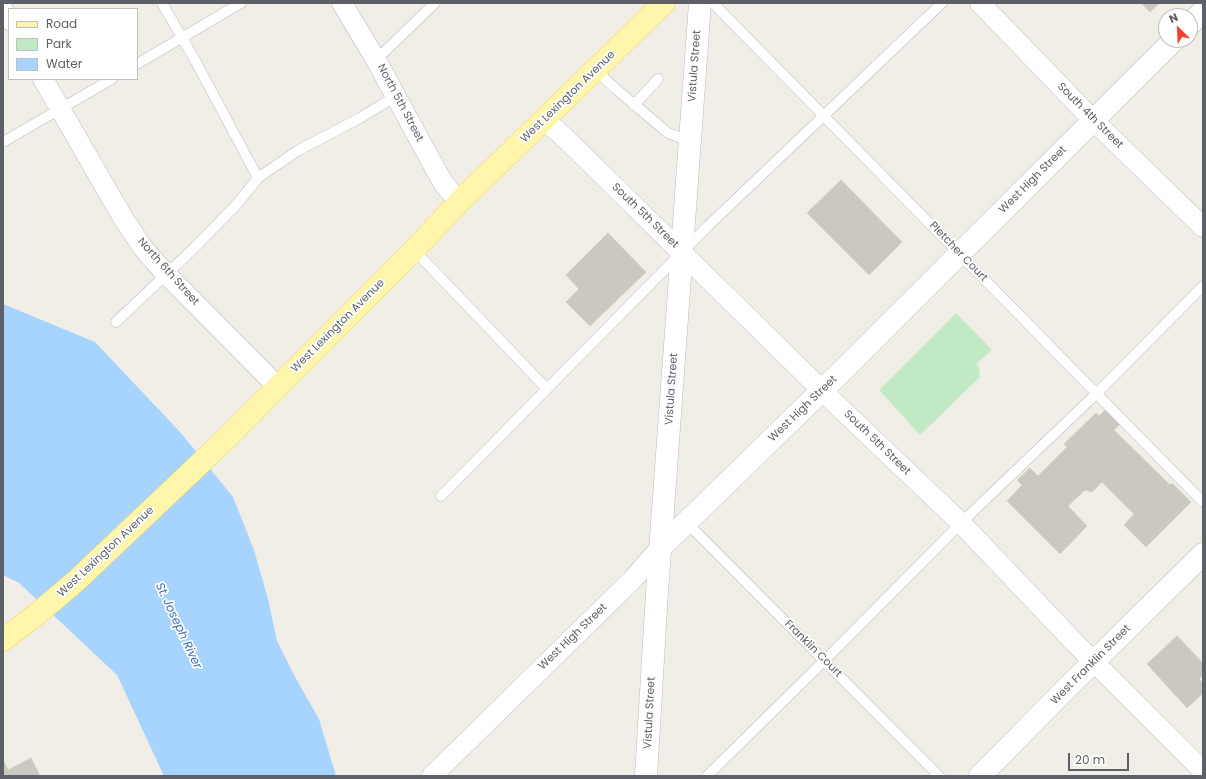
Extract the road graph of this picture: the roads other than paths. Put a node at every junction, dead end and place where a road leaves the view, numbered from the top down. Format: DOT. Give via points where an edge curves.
graph roads {
  1 [pos="162,3"];
  2 [pos="241,3"];
  3 [pos="342,3"];
  4 [pos="435,3"];
  5 [pos="664,3"];
  6 [pos="700,3"];
  7 [pos="713,3"];
  8 [pos="942,3"];
  9 [pos="980,3"];
  10 [pos="182,38"];
  11 [pos="1166,48"];
  12 [pos="376,60"];
  13 [pos="138,63"];
  14 [pos="596,70"];
  15 [pos="658,79"];
  16 [pos="44,80"];
  17 [pos="110,80"];
  18 [pos="396,96"];
  19 [pos="634,104"];
  20 [pos="60,109"];
  21 [pos="824,116"];
  22 [pos="545,120"];
  23 [pos="1093,120"];
  24 [pos="690,141"];
  25 [pos="3,142"];
  26 [pos="258,178"];
  27 [pos="459,202"];
  28 [pos="1203,227"];
  29 [pos="414,250"];
  30 [pos="682,253"];
  31 [pos="960,254"];
  32 [pos="167,274"];
  33 [pos="1203,286"];
  34 [pos="116,322"];
  35 [pos="278,387"];
  36 [pos="547,388"];
  37 [pos="823,390"];
  38 [pos="1097,393"];
  39 [pos="441,496"];
  40 [pos="1203,502"];
  41 [pos="686,522"];
  42 [pos="961,523"];
  43 [pos="661,547"];
  44 [pos="1203,554"];
  45 [pos="13,625"];
  46 [pos="3,640"];
  47 [pos="824,661"];
  48 [pos="1094,662"];
  49 [pos="1203,771"];
  50 [pos="650,772"];
  51 [pos="432,776"];
  52 [pos="707,776"];
  53 [pos="939,776"];
  54 [pos="980,776"];
  1 -- 10 [label="lane"];
  2 -- 10 [label="lane"];
  3 -- 12 [label="street, North 5th Street"];
  4 -- 12 [label="lane"];
  5 -- 14 [label="main road, West Lexington Avenue"];
  6 -- 24 [label="street, Vistula Street"];
  7 -- 21 [label="lane, Pletcher Court"];
  8 -- 21 [label="lane"];
  9 -- 23 [label="street, South 4th Street"];
  10 -- 13 [label="lane"];
  10 -- 26 [label="lane"];
  11 -- 23 [label="street, West High Street"];
  12 -- 18 [label="street, North 5th Street"];
  14 -- 19 [label="lane"];
  14 -- 22 [label="main road, West Lexington Avenue"];
  15 -- 19 [label="lane"];
  16 -- 20 [label="street, North 6th Street"];
  17 -- 20 [label="lane"];
  18 -- 26 [label="lane" via="298,151"];
  18 -- 27 [label="street, North 5th Street" via="440,178"];
  19 -- 24 [label="lane" via="668,133"];
  20 -- 25 [label="lane"];
  20 -- 32 [label="street, North 6th Street" via="123,218 143,248"];
  21 -- 30 [label="lane"];
  21 -- 31 [label="lane, Pletcher Court"];
  22 -- 27 [label="main road, West Lexington Avenue"];
  22 -- 30 [label="street, South 5th Street"];
  23 -- 28 [label="street, South 4th Street"];
  23 -- 31 [label="street, West High Street"];
  24 -- 30 [label="street, Vistula Street"];
  26 -- 32 [label="lane" via="237,204"];
  27 -- 29 [label="main road, West Lexington Avenue"];
  29 -- 35 [label="main road, West Lexington Avenue"];
  29 -- 36 [label="lane"];
  30 -- 36 [label="lane"];
  30 -- 37 [label="street, South 5th Street"];
  30 -- 43 [label="street, Vistula Street"];
  31 -- 37 [label="street, West High Street"];
  31 -- 38 [label="lane, Pletcher Court"];
  32 -- 34 [label="lane"];
  32 -- 35 [label="street, North 6th Street"];
  33 -- 38 [label="lane"];
  35 -- 45 [label="main road, West Lexington Avenue" via="76,581"];
  36 -- 39 [label="lane"];
  37 -- 41 [label="street, West High Street"];
  37 -- 42 [label="street, South 5th Street"];
  38 -- 40 [label="lane, Pletcher Court"];
  38 -- 42 [label="lane"];
  41 -- 43 [label="street, West High Street"];
  41 -- 47 [label="lane, Franklin Court"];
  42 -- 47 [label="lane"];
  42 -- 48 [label="street, South 5th Street"];
  43 -- 50 [label="street, Vistula Street"];
  43 -- 51 [label="street, West High Street" via="633,579"];
  44 -- 48 [label="street, West Franklin Street"];
  45 -- 46 [label="main road, West Lexington Avenue"];
  47 -- 52 [label="lane"];
  47 -- 53 [label="lane, Franklin Court"];
  48 -- 49 [label="street, South 5th Street"];
  48 -- 54 [label="street, West Franklin Street"];
}
